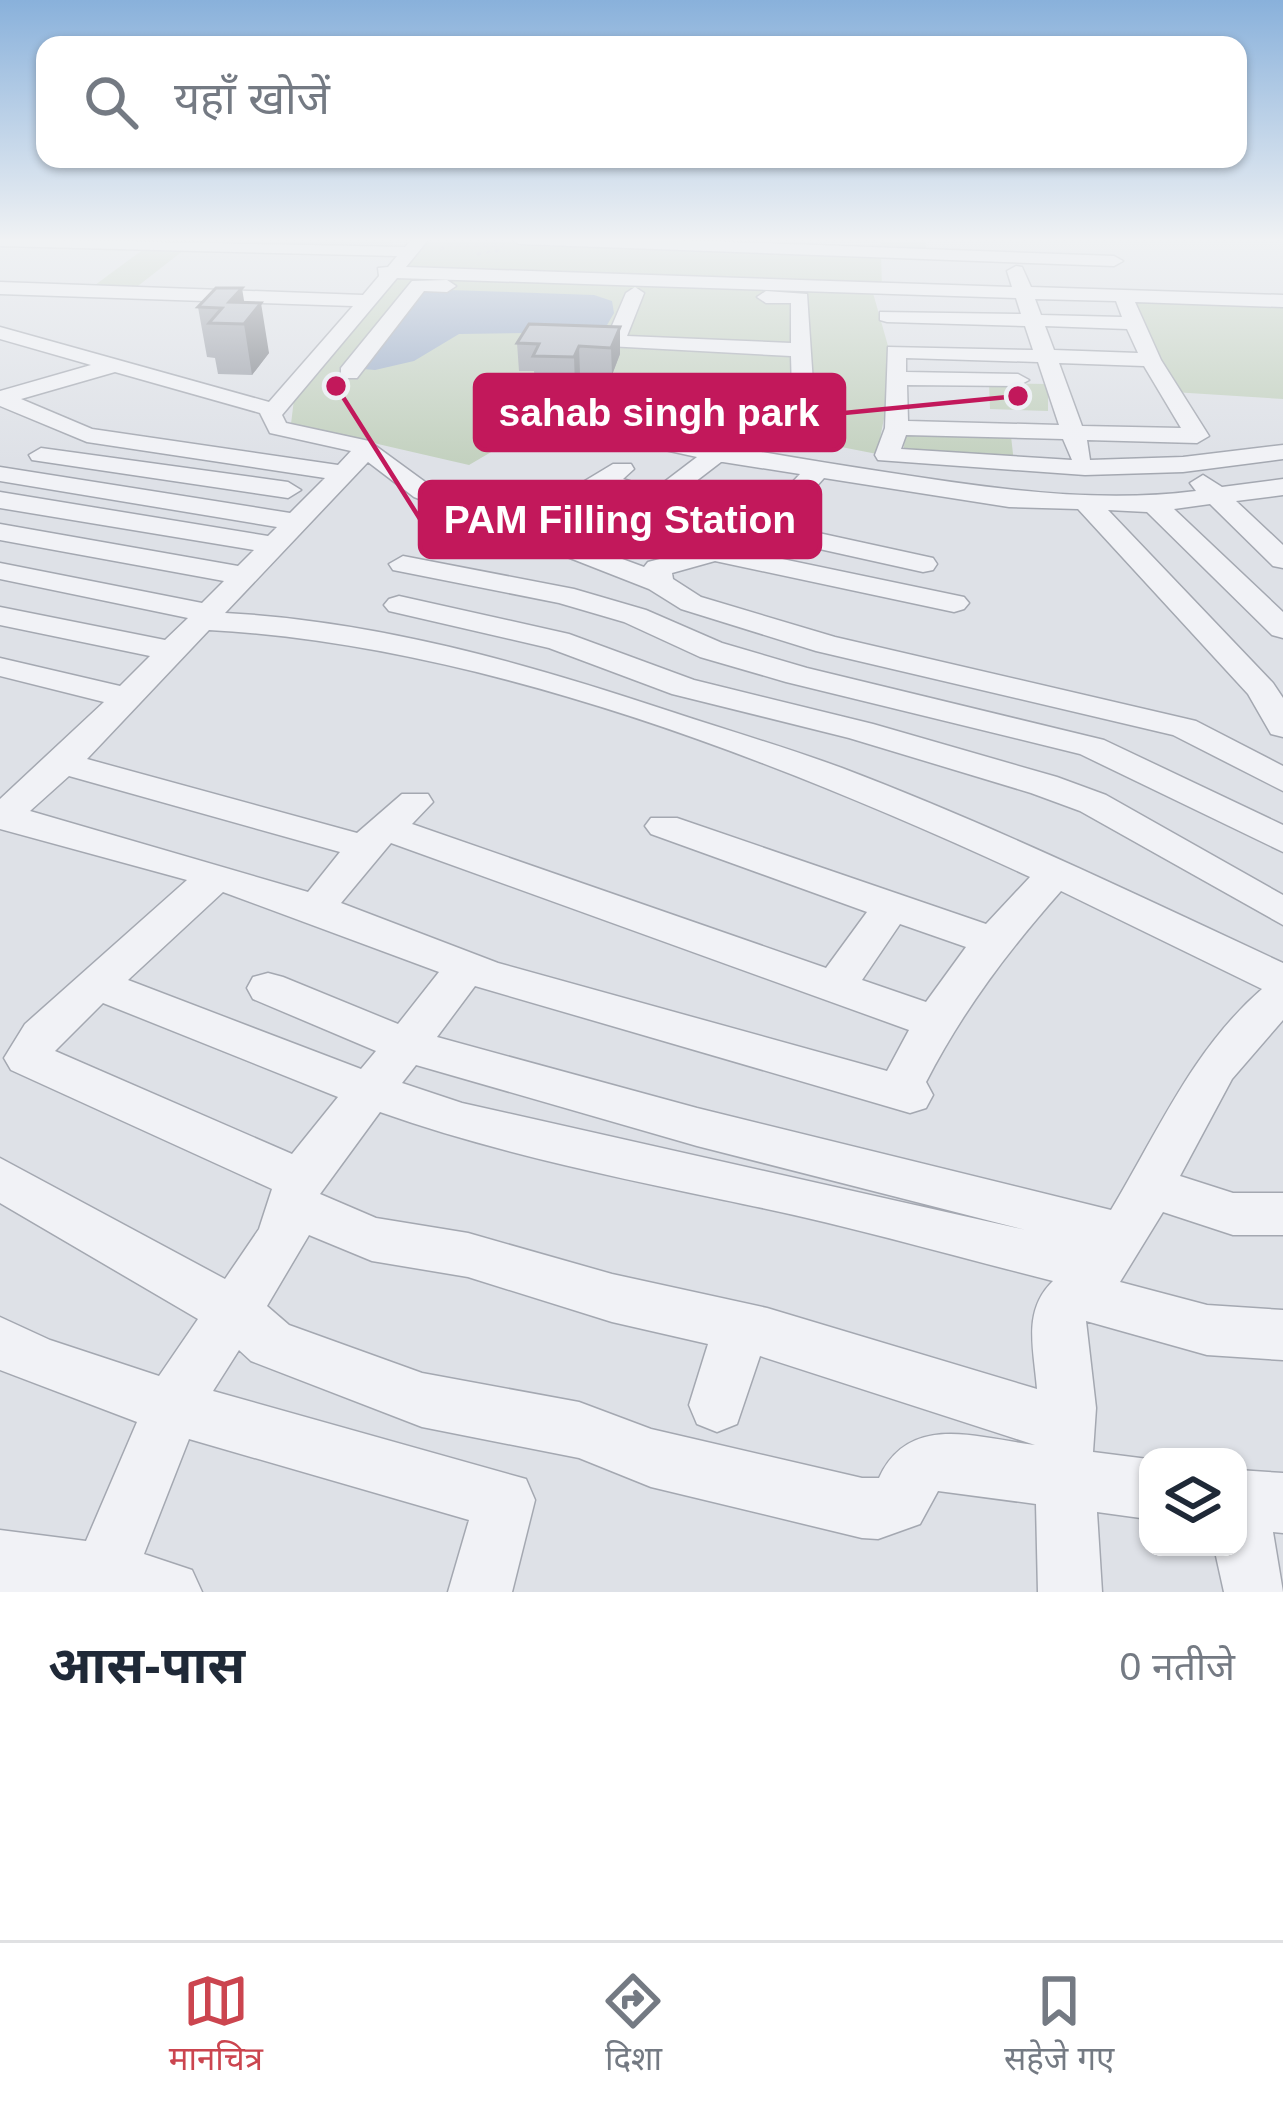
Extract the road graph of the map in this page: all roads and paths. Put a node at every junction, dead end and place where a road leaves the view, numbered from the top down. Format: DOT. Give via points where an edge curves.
graph roads {
  1 [pos="354,313"];
  2 [pos="396,313"];
  3 [pos="626,313"];
  4 [pos="801,313"];
  5 [pos="887,313"];
  6 [pos="1030,313"];
  7 [pos="1134,313"];
  8 [pos="1032,320"];
  9 [pos="0,333"];
  10 [pos="891,335"];
  11 [pos="1142,343"];
  12 [pos="53,347"];
  13 [pos="1045,349"];
  14 [pos="802,350"];
  15 [pos="0,361"];
  16 [pos="116,365"];
  17 [pos="349,373"];
  18 [pos="896,378"];
  19 [pos="1070,381"];
  20 [pos="675,392"];
  21 [pos="0,398"];
  22 [pos="270,403"];
  23 [pos="550,418"];
  24 [pos="895,418"];
  25 [pos="1068,425"];
  26 [pos="667,443"];
  27 [pos="365,450"];
  28 [pos="184,452"];
  29 [pos="1283,452"];
  30 [pos="718,453"];
  31 [pos="41,455"];
  32 [pos="1085,468"];
  33 [pos="1188,468"];
  34 [pos="818,470"];
  35 [pos="157,472"];
  36 [pos="343,473"];
  37 [pos="0,474"];
  38 [pos="602,481"];
  39 [pos="1283,487"];
  40 [pos="123,496"];
  41 [pos="321,496"];
  42 [pos="1215,496"];
  43 [pos="659,498"];
  44 [pos="0,500"];
  45 [pos="1096,502"];
  46 [pos="1154,504"];
  47 [pos="52,509"];
  48 [pos="100,515"];
  49 [pos="296,522"];
  50 [pos="764,529"];
  51 [pos="523,530"];
  52 [pos="3,535"];
  53 [pos="58,544"];
  54 [pos="274,545"];
  55 [pos="573,550"];
  56 [pos="1283,560"];
  57 [pos="403,564"];
  58 [pos="923,564"];
  59 [pos="729,567"];
  60 [pos="0,571"];
  61 [pos="244,577"];
  62 [pos="659,583"];
  63 [pos="954,603"];
  64 [pos="398,605"];
  65 [pos="0,616"];
  66 [pos="205,617"];
  67 [pos="1283,629"];
  68 [pos="172,651"];
  69 [pos="0,667"];
  70 [pos="127,698"];
  71 [pos="1283,727"];
  72 [pos="63,763"];
  73 [pos="1283,780"];
  74 [pos="2,817"];
  75 [pos="388,826"];
  76 [pos="664,826"];
  77 [pos="1283,840"];
  78 [pos="1056,873"];
  79 [pos="215,876"];
  80 [pos="892,906"];
  81 [pos="316,908"];
  82 [pos="1283,912"];
  83 [pos="994,942"];
  84 [pos="467,967"];
  85 [pos="1283,980"];
  86 [pos="97,984"];
  87 [pos="835,987"];
  88 [pos="268,988"];
  89 [pos="1283,995"];
  90 [pos="935,1022"];
  91 [pos="405,1046"];
  92 [pos="13,1071"];
  93 [pos="370,1089"];
  94 [pos="0,1178"];
  95 [pos="1149,1187"];
  96 [pos="295,1193"];
  97 [pos="1283,1214"];
  98 [pos="1100,1267"];
  99 [pos="234,1312"];
  100 [pos="741,1327"];
  101 [pos="1283,1335"];
  102 [pos="0,1342"];
  103 [pos="717,1405"];
  104 [pos="171,1407"];
  105 [pos="1064,1452"];
  106 [pos="1139,1486"];
  107 [pos="1247,1501"];
  108 [pos="1283,1503"];
  109 [pos="1247,1554"];
  110 [pos="0,1561"];
  111 [pos="100,1584"];
  112 [pos="170,1592"];
  113 [pos="480,1592"];
  114 [pos="1070,1592"];
  115 [pos="1256,1592"];
  1 -- 22 [label="street"];
  2 -- 17 [label="street"];
  3 -- 14 [label="street" via="615,342"];
  4 -- 14 [label="street"];
  5 -- 10 [label="street"];
  6 -- 8 [label="street"];
  7 -- 11 [label="street"];
  8 -- 10 [label="street"];
  8 -- 11 [label="street"];
  8 -- 13 [label="street"];
  9 -- 12 [label="street"];
  10 -- 13 [label="street"];
  10 -- 18 [label="street"];
  11 -- 13 [label="street"];
  11 -- 25 [label="street" via="1158,385 1198,434"];
  12 -- 15 [label="street"];
  12 -- 16 [label="street"];
  13 -- 19 [label="street"];
  14 -- 20 [label="street" via="803,398"];
  16 -- 21 [label="street"];
  16 -- 22 [label="street"];
  18 -- 19 [label="street"];
  18 -- 24 [label="street"];
  19 -- 25 [label="street"];
  21 -- 28 [label="street" via="79,433"];
  22 -- 27 [label="street" via="278,428"];
  22 -- 28 [label="street"];
  23 -- 26 [label="street"];
  24 -- 25 [label="street"];
  24 -- 32 [label="street" via="887,455"];
  25 -- 32 [label="street"];
  26 -- 30 [label="street"];
  26 -- 38 [label="street"];
  27 -- 36 [label="street"];
  27 -- 51 [label="street" via="423,492"];
  28 -- 35 [label="street"];
  28 -- 36 [label="street"];
  29 -- 33 [label="street"];
  30 -- 34 [label="street"];
  30 -- 43 [label="street"];
  31 -- 35 [label="street"];
  32 -- 33 [label="street"];
  32 -- 45 [label="street"];
  33 -- 42 [label="street"];
  34 -- 45 [label="street" via="983,496"];
  34 -- 50 [label="street"];
  35 -- 40 [label="street"];
  35 -- 41 [label="street"];
  36 -- 41 [label="street"];
  37 -- 40 [label="street"];
  38 -- 43 [label="street"];
  38 -- 51 [label="street"];
  39 -- 42 [label="street"];
  40 -- 48 [label="street"];
  40 -- 49 [label="street"];
  41 -- 49 [label="street"];
  42 -- 46 [label="street"];
  42 -- 56 [label="street"];
  43 -- 50 [label="street"];
  43 -- 55 [label="street"];
  44 -- 47 [label="street"];
  45 -- 46 [label="street"];
  45 -- 71 [label="street" via="1262,690"];
  46 -- 67 [label="street"];
  47 -- 48 [label="street"];
  47 -- 52 [label="street"];
  48 -- 53 [label="street"];
  48 -- 54 [label="street"];
  49 -- 54 [label="street"];
  50 -- 58 [label="street"];
  50 -- 59 [label="street"];
  51 -- 55 [label="street"];
  52 -- 53 [label="street"];
  53 -- 61 [label="street"];
  54 -- 61 [label="street"];
  55 -- 62 [label="street"];
  57 -- 77 [label="street" via="564,595 796,675 1092,747"];
  59 -- 62 [label="street" via="715,554 658,568"];
  59 -- 63 [label="street"];
  60 -- 66 [label="street"];
  61 -- 66 [label="street"];
  62 -- 73 [label="street" via="691,603 827,644 1184,728"];
  64 -- 82 [label="street" via="558,641 683,687 1044,785 1093,803"];
  65 -- 68 [label="street"];
  66 -- 68 [label="street"];
  66 -- 78 [label="street" via="454,657 566,686 831,777"];
  68 -- 70 [label="street"];
  69 -- 70 [label="street"];
  70 -- 72 [label="street"];
  72 -- 74 [label="street"];
  72 -- 75 [label="street"];
  74 -- 79 [label="street"];
  75 -- 81 [label="street"];
  75 -- 87 [label="street"];
  76 -- 80 [label="street"];
  78 -- 83 [label="street"];
  78 -- 85 [label="street"];
  79 -- 81 [label="street"];
  79 -- 86 [label="street"];
  80 -- 83 [label="street"];
  80 -- 87 [label="street"];
  81 -- 84 [label="street"];
  83 -- 90 [label="street"];
  84 -- 90 [label="street" via="905,1093"];
  84 -- 91 [label="street"];
  86 -- 92 [label="street"];
  86 -- 93 [label="street"];
  87 -- 90 [label="street"];
  88 -- 91 [label="street"];
  89 -- 95 [label="street" via="1202,1085"];
  91 -- 93 [label="street"];
  91 -- 98 [label="street" via="882,1170"];
  92 -- 96 [label="street"];
  93 -- 96 [label="street"];
  93 -- 98 [label="street" via="590,1154"];
  94 -- 99 [label="street"];
  95 -- 97 [label="street" via="1233,1214"];
  95 -- 98 [label="street"];
  96 -- 99 [label="street" via="281,1238"];
  96 -- 100 [label="street" via="372,1239 469,1255"];
  98 -- 101 [label="street" via="1207,1330"];
  98 -- 105 [label="street" via="1058,1312"];
  99 -- 104 [label="street"];
  99 -- 105 [label="street" via="270,1343 422,1400 579,1430 651,1458 862,1508 899,1503 923,1463 977,1465"];
  100 -- 103 [label="street"];
  100 -- 105 [label="street"];
  102 -- 104 [label="street"];
  104 -- 111 [label="street"];
  104 -- 113 [label="street" via="505,1500"];
  105 -- 106 [label="street"];
  105 -- 114 [label="street"];
  107 -- 108 [label="street"];
  109 -- 115 [label="street"];
  110 -- 111 [label="street"];
  111 -- 112 [label="street"];
}
